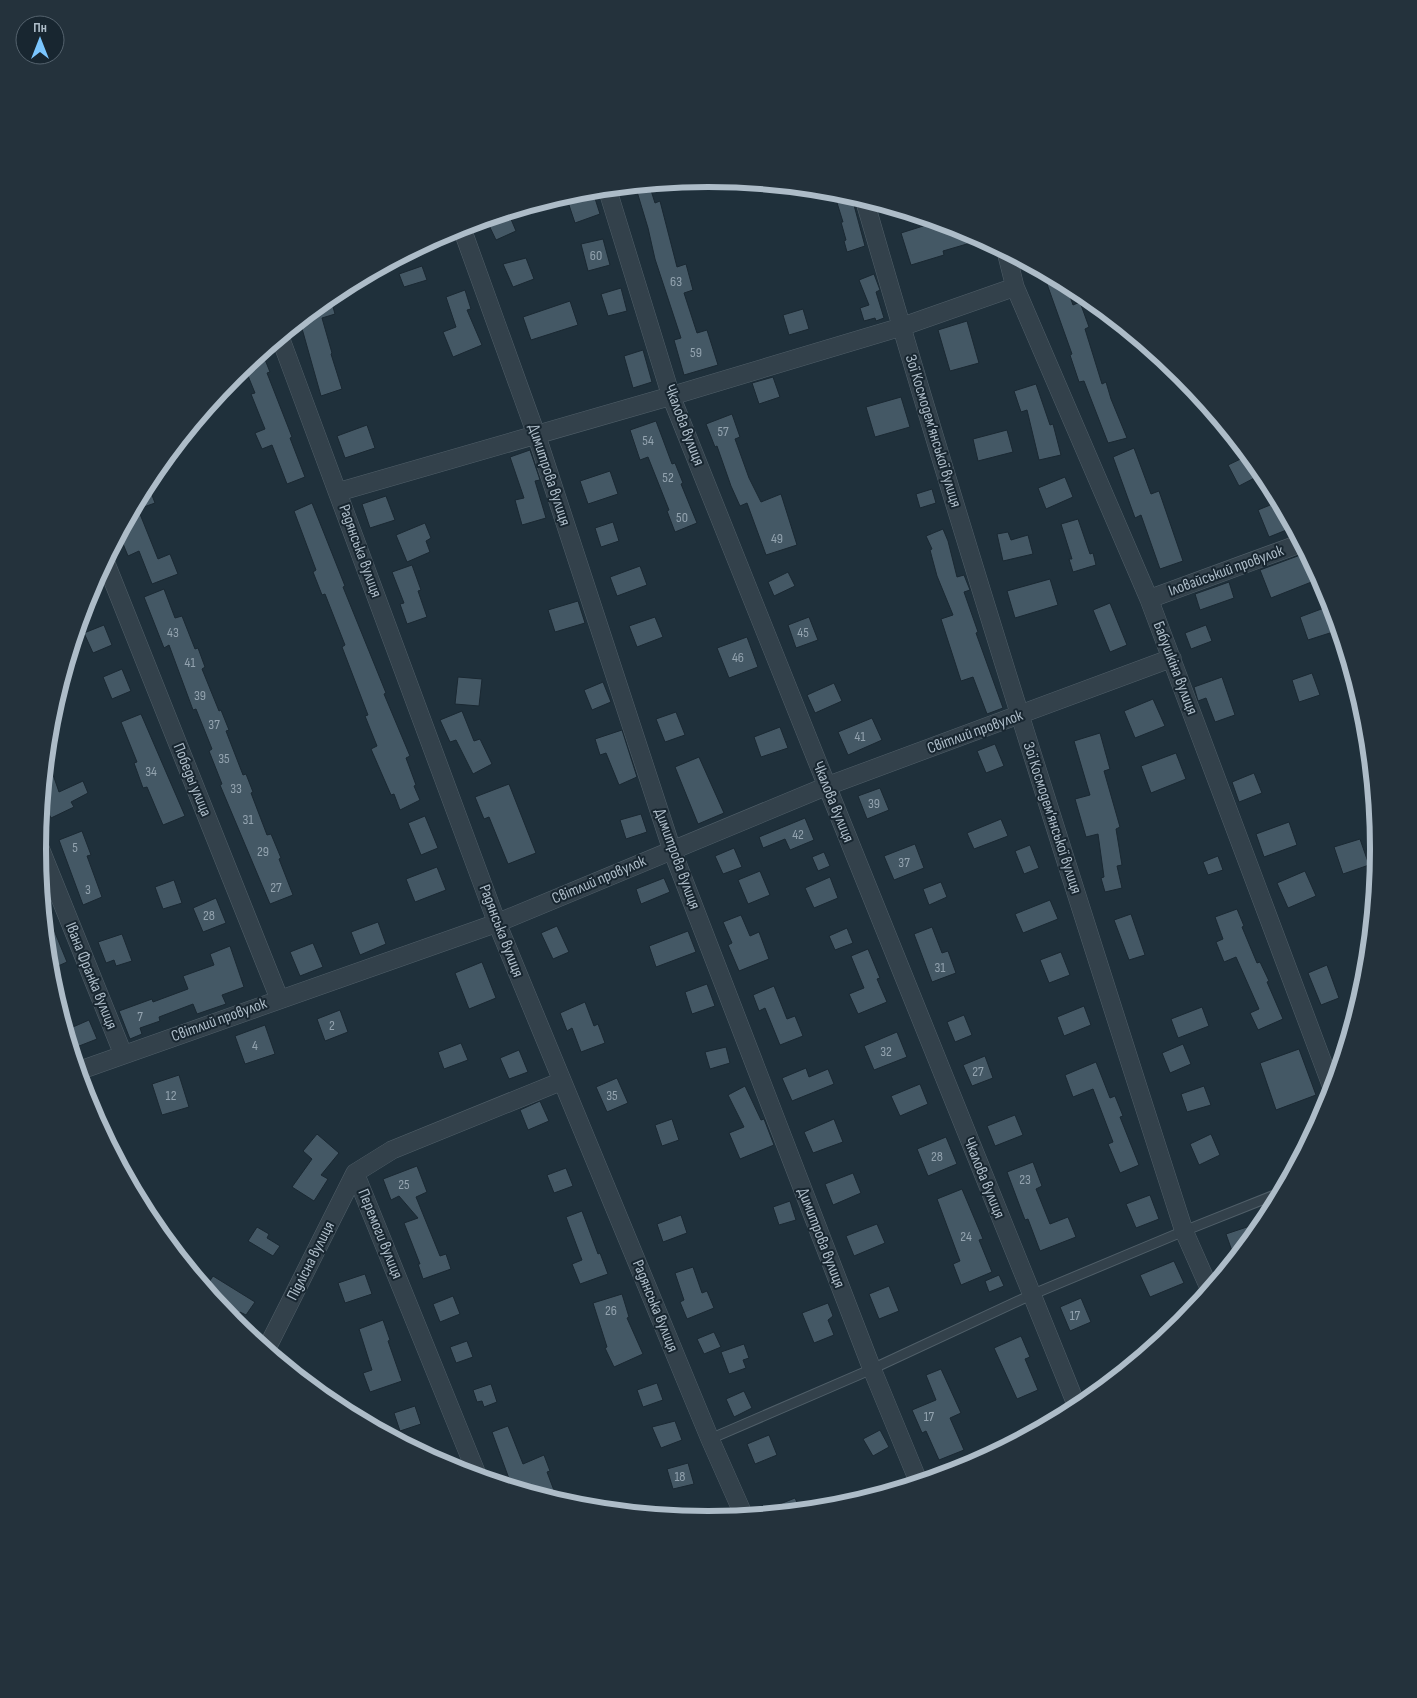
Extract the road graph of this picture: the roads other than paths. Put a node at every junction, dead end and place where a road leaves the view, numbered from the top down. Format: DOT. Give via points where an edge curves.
graph roads {
  1 [pos="609,194"];
  2 [pos="866,206"];
  3 [pos="464,234"];
  4 [pos="1012,261"];
  5 [pos="1016,287"];
  6 [pos="901,326"];
  7 [pos="282,343"];
  8 [pos="672,396"];
  9 [pos="536,434"];
  10 [pos="338,492"];
  11 [pos="1296,545"];
  12 [pos="109,570"];
  13 [pos="1149,599"];
  14 [pos="1172,658"];
  15 [pos="1019,716"];
  16 [pos="827,786"];
  17 [pos="672,850"];
  18 [pos="47,865"];
  19 [pos="497,923"];
  20 [pos="279,998"];
  21 [pos="123,1054"];
  22 [pos="84,1069"];
  23 [pos="1329,1079"];
  24 [pos="562,1081"];
  25 [pos="355,1172"];
  26 [pos="1272,1196"];
  27 [pos="1184,1231"];
  28 [pos="1207,1284"];
  29 [pos="1031,1295"];
  30 [pos="269,1344"];
  31 [pos="872,1369"];
  32 [pos="1075,1401"];
  33 [pos="710,1439"];
  34 [pos="474,1468"];
  35 [pos="917,1477"];
  36 [pos="741,1510"];
  1 -- 8 [label="street, Чкалова вулиця"];
  2 -- 6 [label="street, Зої Космодем’янської вулиця"];
  3 -- 9 [label="street, Димитрова вулиця"];
  4 -- 5 [label="street, Бабушкіна вулиця"];
  5 -- 6 [label="street"];
  5 -- 13 [label="street, Бабушкіна вулиця"];
  6 -- 8 [label="street"];
  6 -- 15 [label="street, Зої Космодем’янської вулиця"];
  7 -- 10 [label="street, Радянська вулиця"];
  8 -- 9 [label="street"];
  8 -- 16 [label="street, Чкалова вулиця"];
  9 -- 10 [label="street"];
  9 -- 17 [label="street, Димитрова вулиця"];
  10 -- 19 [label="street, Радянська вулиця"];
  11 -- 13 [label="street, Іловайський провулок"];
  12 -- 20 [label="street, Победы улица"];
  13 -- 14 [label="street, Бабушкіна вулиця"];
  14 -- 15 [label="street, Світлий провулок"];
  14 -- 23 [label="street, Бабушкіна вулиця"];
  15 -- 16 [label="street, Світлий провулок"];
  15 -- 27 [label="street, Зої Космодем’янської вулиця"];
  16 -- 17 [label="street, Світлий провулок"];
  16 -- 29 [label="street, Чкалова вулиця"];
  17 -- 19 [label="street, Світлий провулок"];
  17 -- 31 [label="street, Димитрова вулиця"];
  18 -- 21 [label="street, Івана Франка вулиця"];
  19 -- 20 [label="street, Світлий провулок"];
  19 -- 24 [label="street, Радянська вулиця"];
  20 -- 21 [label="street, Світлий провулок"];
  21 -- 22 [label="street, Світлий провулок"];
  24 -- 25 [label="street, Перемоги вулиця" via="392,1150"];
  24 -- 33 [label="street, Радянська вулиця"];
  25 -- 30 [label="street, Підлісна вулиця"];
  25 -- 34 [label="street, Перемоги вулиця"];
  26 -- 27 [label="lane"];
  27 -- 28 [label="street, Зої Космодем’янської вулиця"];
  27 -- 29 [label="lane"];
  29 -- 31 [label="lane"];
  29 -- 32 [label="street, Чкалова вулиця"];
  31 -- 33 [label="lane"];
  31 -- 35 [label="street, Димитрова вулиця"];
  33 -- 36 [label="street, Радянська вулиця"];
}
